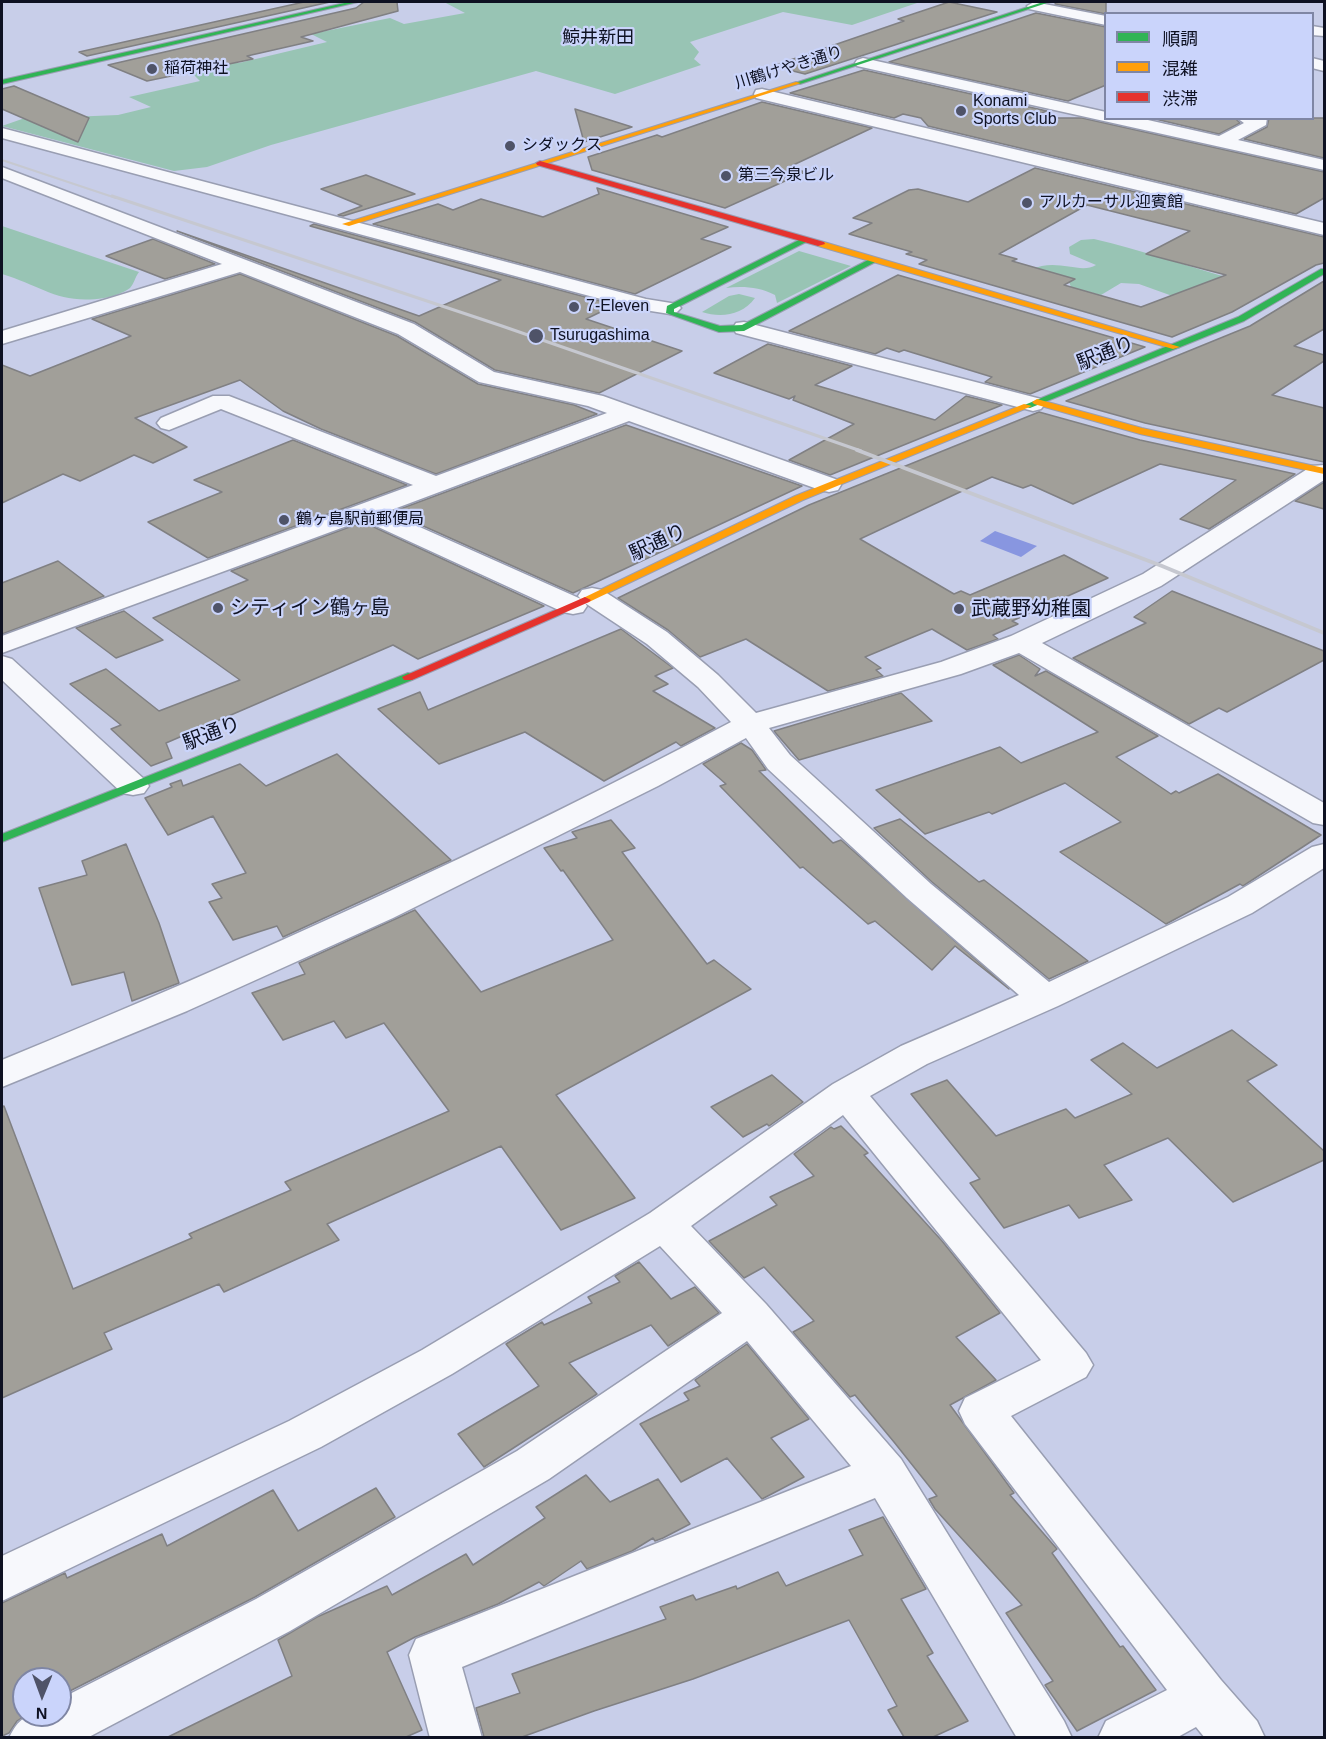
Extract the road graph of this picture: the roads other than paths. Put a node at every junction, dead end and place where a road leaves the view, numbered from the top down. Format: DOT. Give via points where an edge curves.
graph roads {
  1 [pos="355,2"];
  2 [pos="1040,4"];
  3 [pos="1104,20"];
  4 [pos="863,63"];
  5 [pos="2,82"];
  6 [pos="762,94"];
  7 [pos="1104,117"];
  8 [pos="1132,120"];
  9 [pos="1252,120"];
  10 [pos="1150,122"];
  11 [pos="2,134"];
  12 [pos="1222,142"];
  13 [pos="540,163"];
  14 [pos="1324,165"];
  15 [pos="2,172"];
  16 [pos="346,224"];
  17 [pos="1324,229"];
  18 [pos="806,240"];
  19 [pos="875,260"];
  20 [pos="241,265"];
  21 [pos="1324,271"];
  22 [pos="670,308"];
  23 [pos="744,328"];
  24 [pos="2,338"];
  25 [pos="1176,347"];
  26 [pos="1035,403"];
  27 [pos="630,413"];
  28 [pos="169,423"];
  29 [pos="1323,471"];
  30 [pos="436,484"];
  31 [pos="830,485"];
  32 [pos="364,511"];
  33 [pos="583,601"];
  34 [pos="1021,642"];
  35 [pos="2,645"];
  36 [pos="2,665"];
  37 [pos="750,724"];
  38 [pos="133,786"];
  39 [pos="1324,816"];
  40 [pos="2,838"];
  41 [pos="1324,854"];
  42 [pos="1045,998"];
  43 [pos="2,1074"];
  44 [pos="846,1093"];
  45 [pos="664,1224"];
  46 [pos="751,1316"];
  47 [pos="885,1473"];
  48 [pos="2,1579"];
  49 [pos="1203,1697"];
  50 [pos="35,1737"];
  51 [pos="456,1737"];
  52 [pos="1046,1737"];
  53 [pos="1124,1737"];
  54 [pos="1239,1737"];
  1 -- 5 [label="street"];
  2 -- 3 [label="street"];
  2 -- 4 [label="street, 川鶴けやき通り"];
  4 -- 6 [label="street, 川鶴けやき通り"];
  4 -- 7 [label="street"];
  6 -- 13 [label="street, 川鶴けやき通り"];
  6 -- 17 [label="street"];
  8 -- 10 [label="street"];
  9 -- 12 [label="street" via="1260,122"];
  10 -- 12 [label="street"];
  11 -- 16 [label="street"];
  12 -- 14 [label="street"];
  13 -- 16 [label="street, 川鶴けやき通り"];
  13 -- 18 [label="street"];
  15 -- 20 [label="street"];
  16 -- 22 [label="street" via="645,305"];
  18 -- 19 [label="street"];
  18 -- 22 [label="street"];
  19 -- 23 [label="street"];
  19 -- 25 [label="street"];
  20 -- 24 [label="street"];
  20 -- 27 [label="street" via="406,329 487,377 595,401"];
  21 -- 25 [label="street, 駅通り" via="1241,319"];
  22 -- 23 [label="street" via="673,315 719,329"];
  23 -- 26 [label="street"];
  25 -- 26 [label="street, 駅通り"];
  26 -- 29 [label="street" via="1140,431"];
  26 -- 31 [label="street, 駅通り"];
  27 -- 30 [label="street"];
  27 -- 31 [label="street"];
  28 -- 30 [label="street" via="221,401"];
  29 -- 34 [label="street" via="1152,580"];
  30 -- 32 [label="street"];
  31 -- 33 [label="street, 駅通り"];
  32 -- 33 [label="street"];
  32 -- 35 [label="street"];
  33 -- 37 [label="street" via="657,638 708,681"];
  33 -- 38 [label="street, 駅通り" via="358,698"];
  34 -- 37 [label="street" via="951,668"];
  34 -- 39 [label="street"];
  36 -- 38 [label="street"];
  37 -- 42 [label="street" via="787,770"];
  37 -- 43 [label="street" via="381,910 174,1003"];
  38 -- 40 [label="street, 駅通り"];
  41 -- 42 [label="street" via="1240,905"];
  42 -- 44 [label="street" via="914,1055"];
  44 -- 45 [label="street"];
  44 -- 49 [label="street" via="1071,1365 981,1411"];
  45 -- 46 [label="street"];
  45 -- 48 [label="street" via="436,1362 305,1434"];
  46 -- 47 [label="street"];
  46 -- 50 [label="street" via="533,1465 273,1615"];
  47 -- 51 [label="street" via="434,1655"];
  47 -- 52 [label="street"];
  49 -- 53 [label="street"];
  49 -- 54 [label="street"];
}
